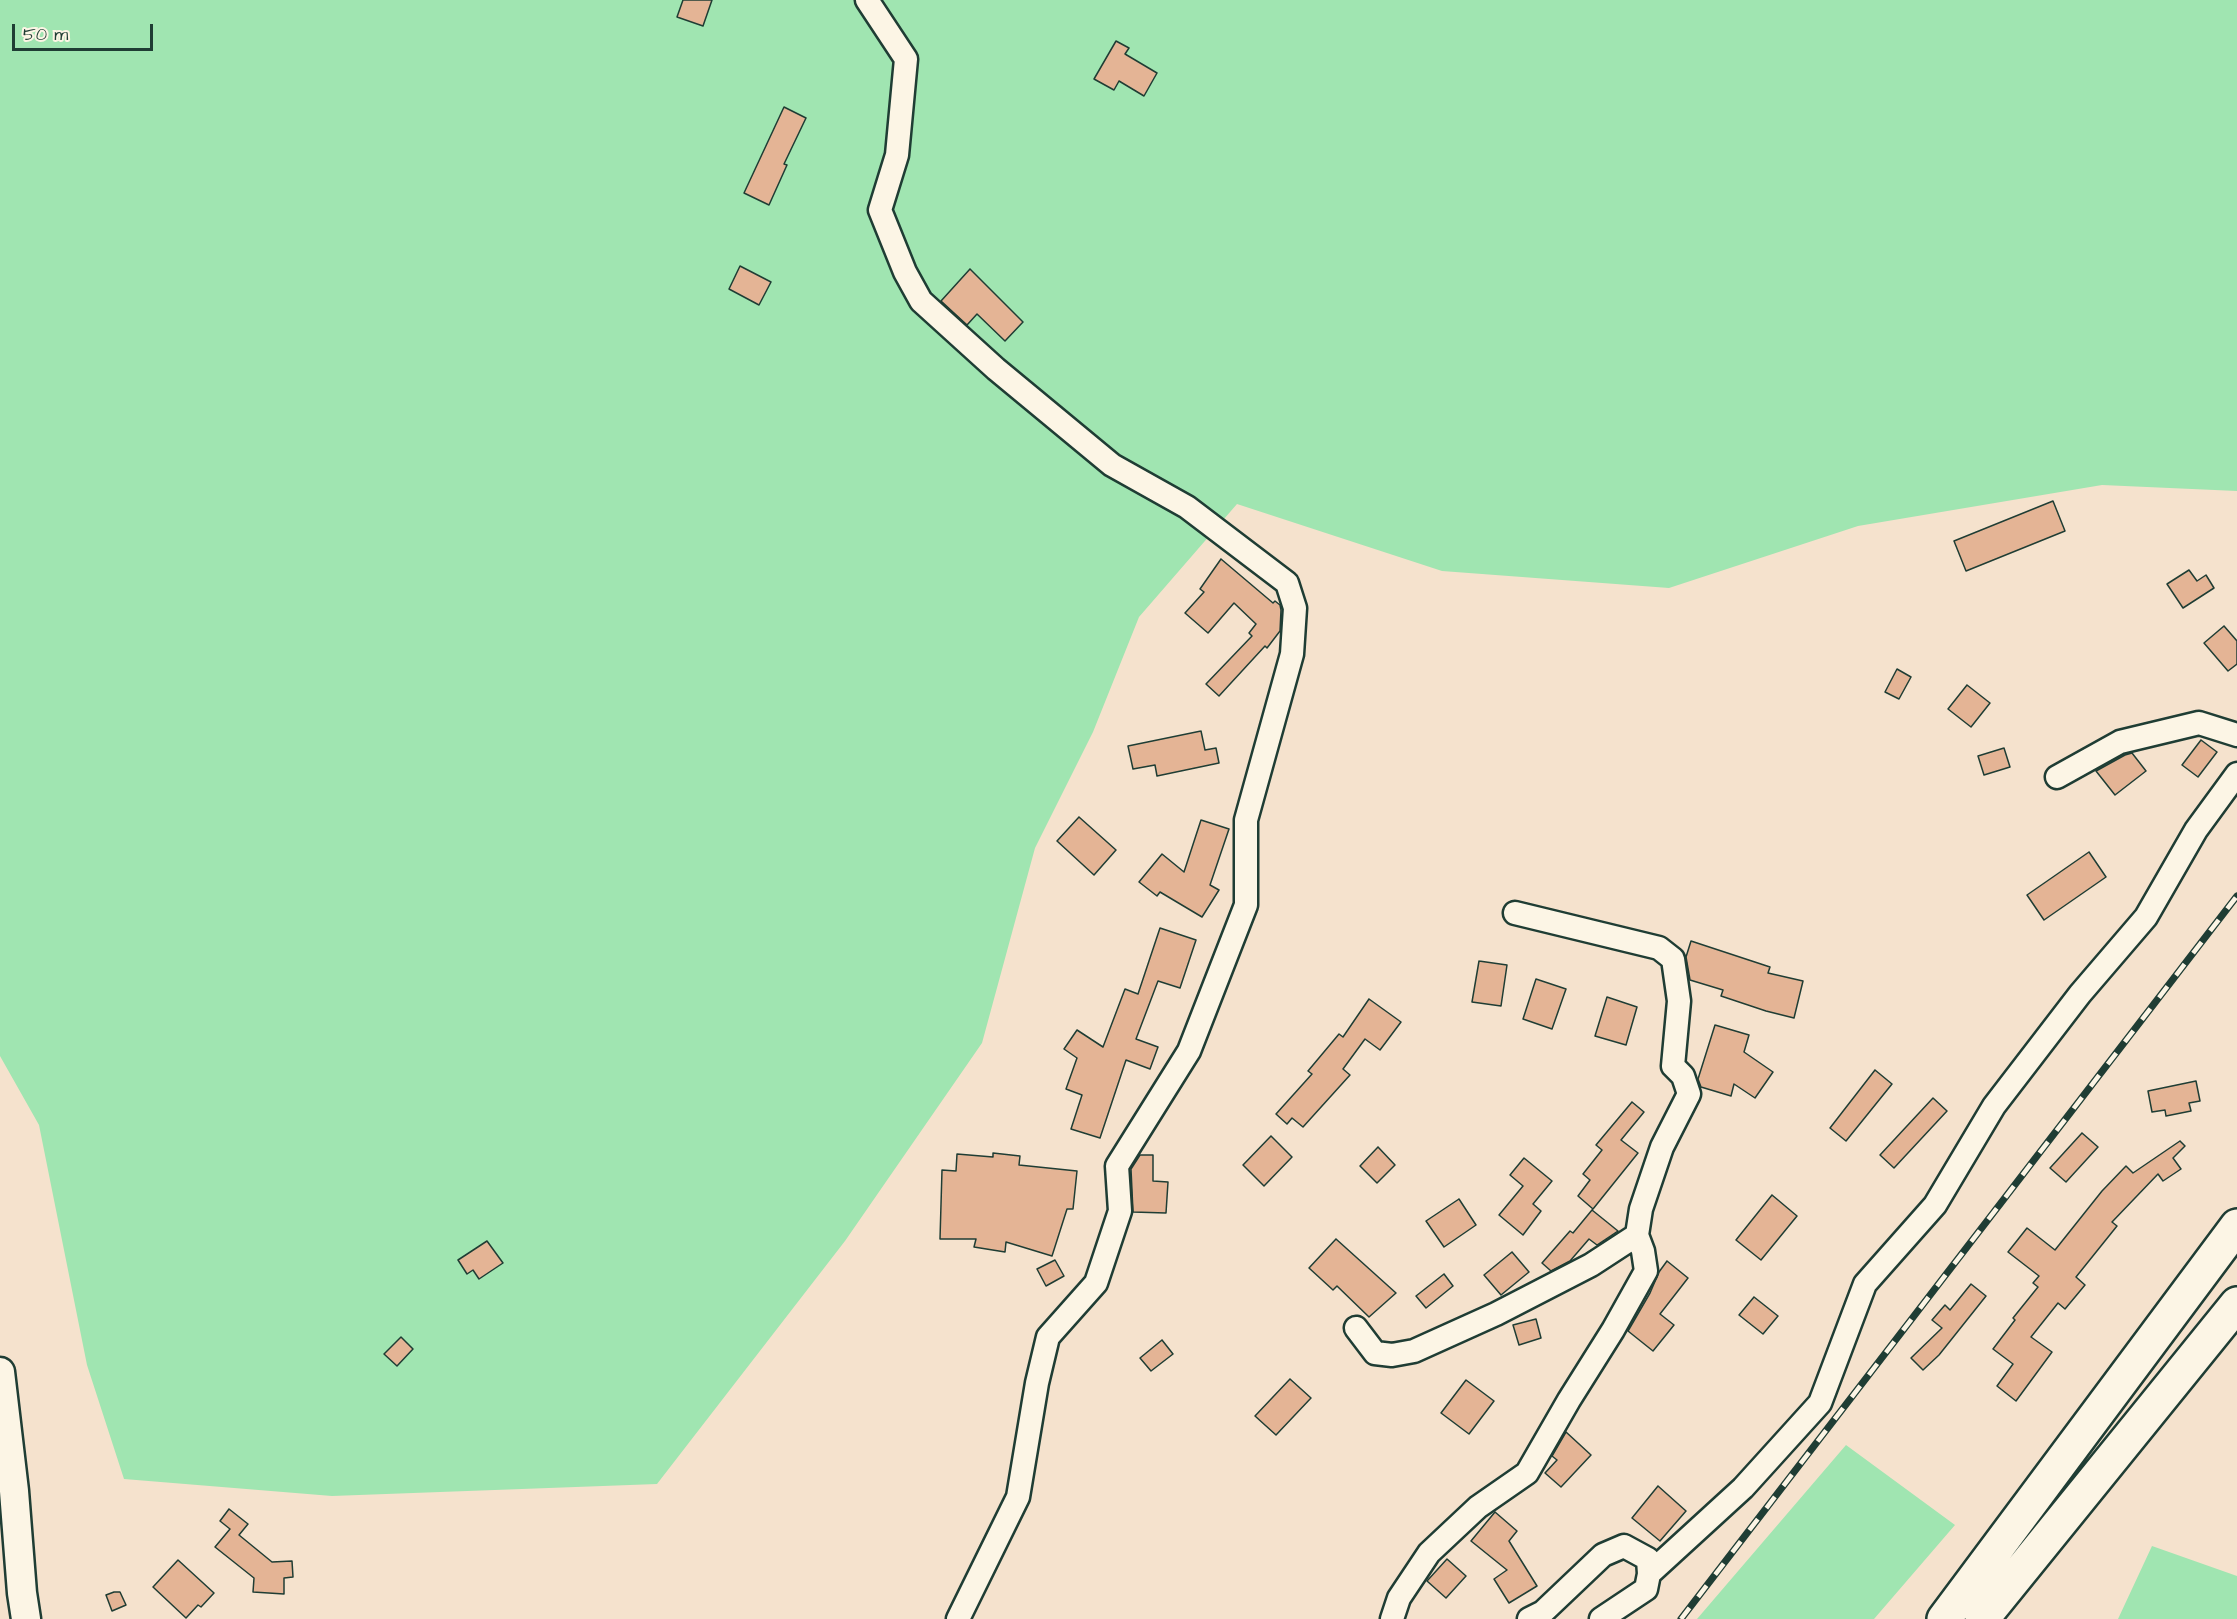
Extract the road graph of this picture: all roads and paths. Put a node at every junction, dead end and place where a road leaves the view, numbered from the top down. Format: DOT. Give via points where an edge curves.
graph roads {
  1 [pos="867,0"];
  2 [pos="2237,735"];
  3 [pos="2237,774"];
  4 [pos="2057,777"];
  5 [pos="1515,913"];
  6 [pos="2237,1226"];
  7 [pos="1637,1235"];
  8 [pos="2237,1304"];
  9 [pos="1356,1328"];
  10 [pos="0,1372"];
  11 [pos="1649,1574"];
  12 [pos="26,1619"];
  13 [pos="958,1619"];
  14 [pos="1392,1619"];
  15 [pos="1529,1619"];
  16 [pos="1601,1619"];
  17 [pos="1944,1619"];
  18 [pos="1982,1619"];
  1 -- 13 [label="street" via="906,59 897,155 880,210 921,302 1112,465 1187,507 1287,583 1295,608 1292,654 1246,820 1246,905 1189,1052 1117,1166 1120,1211 1096,1283 1048,1337 1018,1497"];
  2 -- 4 [label="street" via="2199,723 2120,742"];
  3 -- 11 [label="street" via="2196,830 2146,917 2080,994 1994,1106 1935,1205 1865,1284 1820,1403 1743,1488"];
  5 -- 7 [label="street" via="1659,948 1673,959 1678,1001 1673,1066 1683,1076 1689,1094 1662,1147 1641,1209"];
  6 -- 17 [label="highway"];
  7 -- 9 [label="street" via="1591,1265 1414,1351 1375,1353"];
  7 -- 14 [label="street" via="1646,1271 1527,1473 1478,1507 1429,1553 1399,1598"];
  8 -- 18 [label="highway"];
  10 -- 12 [label="main road"];
  11 -- 15 [label="street" via="1648,1559 1624,1546 1603,1555 1543,1612"];
  11 -- 16 [label="street" via="1646,1589"];
}
